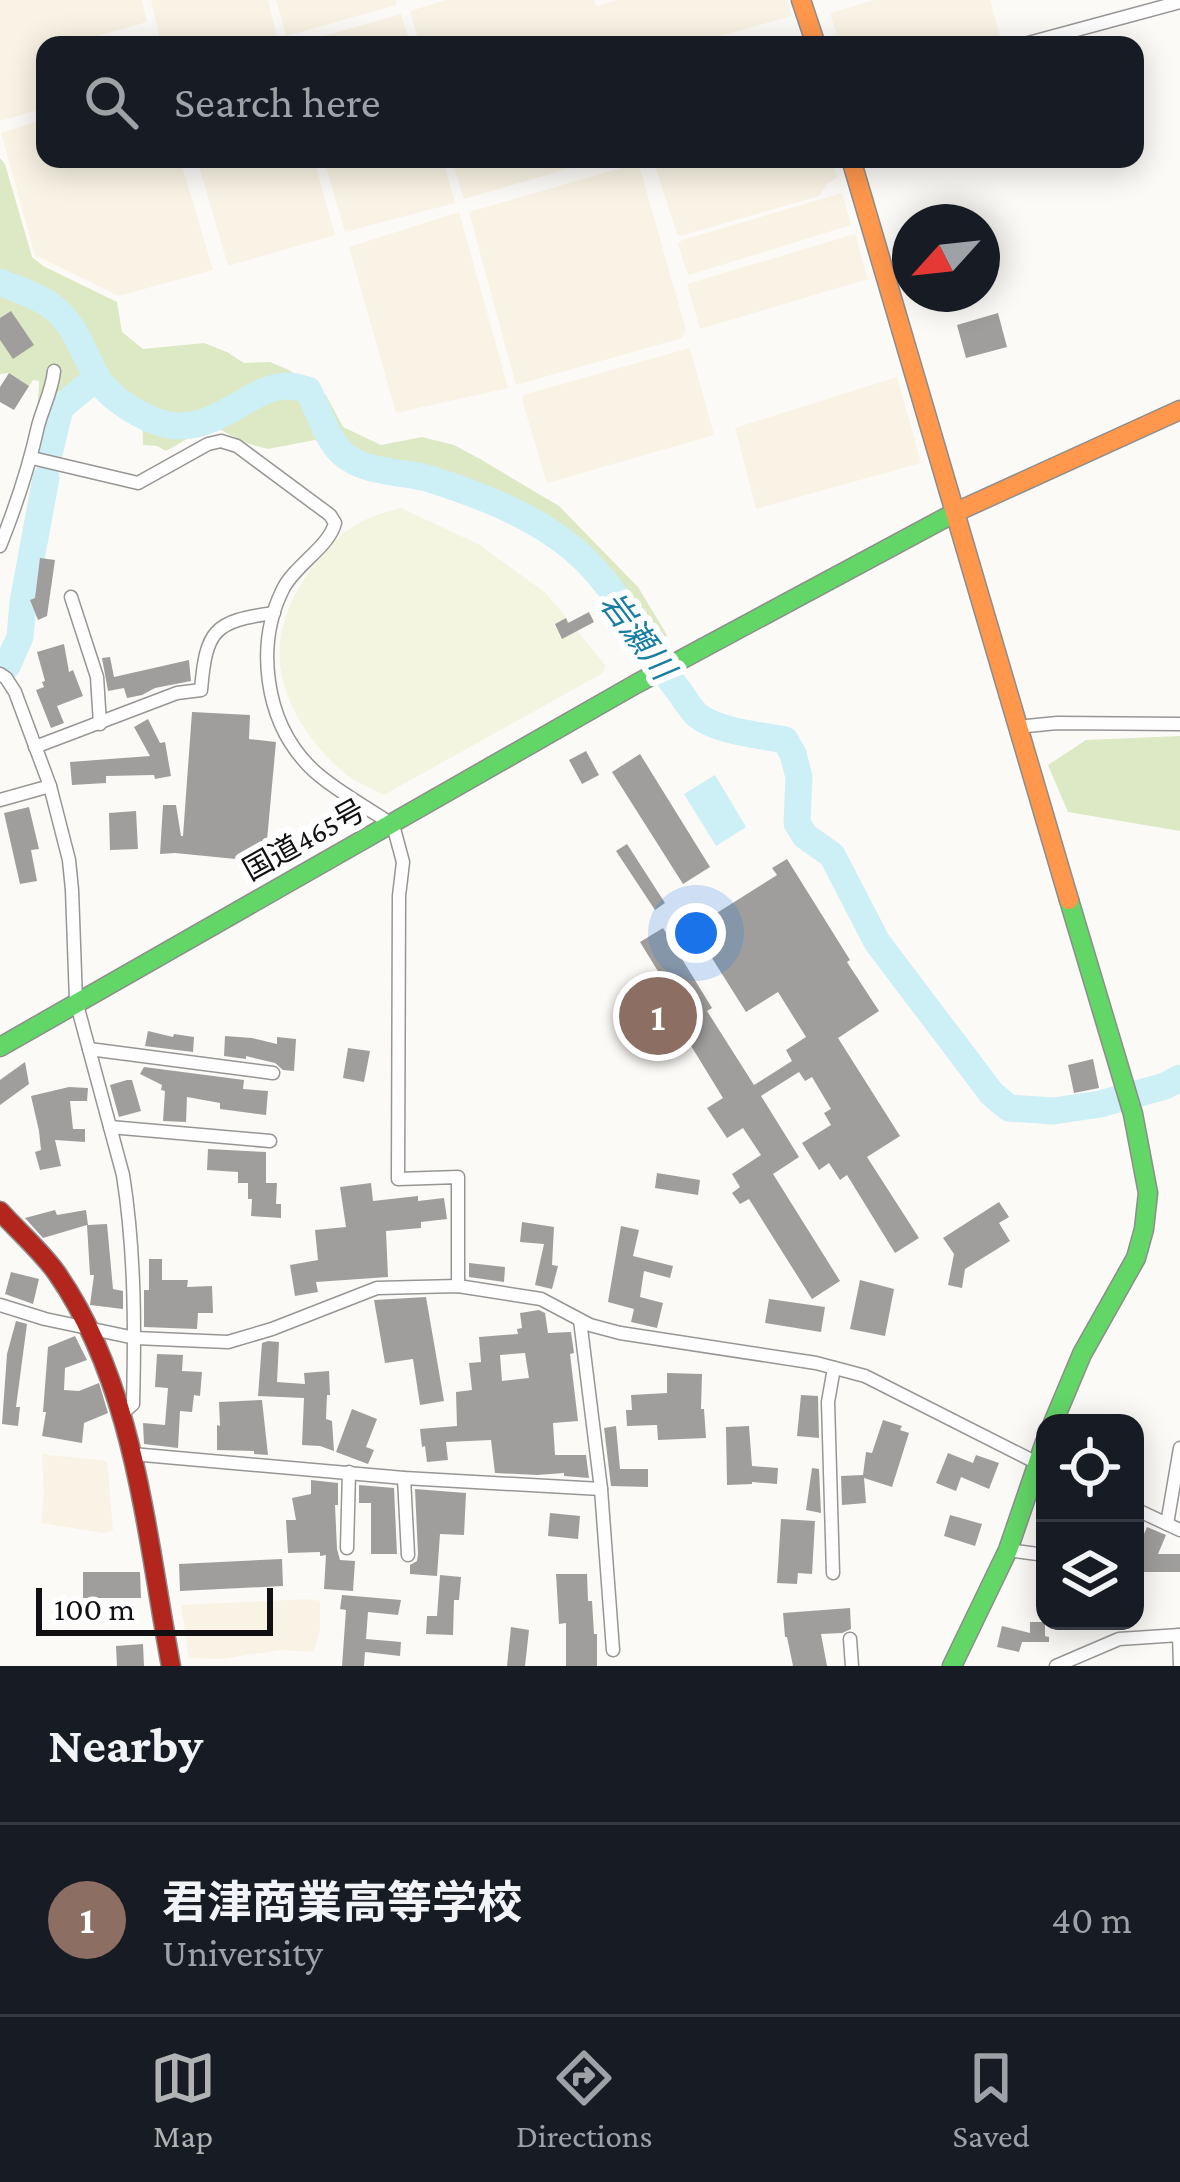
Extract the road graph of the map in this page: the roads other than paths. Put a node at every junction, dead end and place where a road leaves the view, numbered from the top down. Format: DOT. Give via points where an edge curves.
graph roads {
  1 [pos="801,0"];
  2 [pos="1180,2"];
  3 [pos="813,36"];
  4 [pos="1054,36"];
  5 [pos="854,168"];
  6 [pos="54,371"];
  7 [pos="1180,410"];
  8 [pos="36,459"];
  9 [pos="953,513"];
  10 [pos="0,546"];
  11 [pos="71,596"];
  12 [pos="274,614"];
  13 [pos="0,674"];
  14 [pos="100,724"];
  15 [pos="1180,724"];
  16 [pos="1017,727"];
  17 [pos="35,747"];
  18 [pos="50,786"];
  19 [pos="0,800"];
  20 [pos="393,825"];
  21 [pos="76,1001"];
  22 [pos="0,1047"];
  23 [pos="89,1049"];
  24 [pos="273,1073"];
  25 [pos="110,1127"];
  26 [pos="270,1141"];
  27 [pos="0,1211"];
  28 [pos="458,1286"];
  29 [pos="0,1305"];
  30 [pos="580,1320"];
  31 [pos="86,1328"];
  32 [pos="135,1338"];
  33 [pos="834,1368"];
  34 [pos="123,1413"];
  35 [pos="1057,1414"];
  36 [pos="1180,1448"];
  37 [pos="132,1454"];
  38 [pos="1036,1462"];
  39 [pos="349,1472"];
  40 [pos="404,1478"];
  41 [pos="1036,1478"];
  42 [pos="601,1489"];
  43 [pos="1144,1513"];
  44 [pos="1173,1527"];
  45 [pos="347,1548"];
  46 [pos="1008,1550"];
  47 [pos="408,1555"];
  48 [pos="1036,1555"];
  49 [pos="833,1573"];
  50 [pos="1180,1635"];
  51 [pos="850,1639"];
  52 [pos="613,1650"];
  53 [pos="171,1666"];
  54 [pos="852,1666"];
  55 [pos="952,1666"];
  56 [pos="1056,1666"];
  57 [pos="1180,1666"];
  1 -- 3 [label="main road"];
  2 -- 4 [label="street"];
  5 -- 9 [label="main road"];
  6 -- 8 [label="street"];
  7 -- 9 [label="main road, 国道465号"];
  8 -- 10 [label="street"];
  8 -- 12 [label="street" via="139,483 208,444 237,446 334,524 290,578"];
  9 -- 16 [label="main road"];
  9 -- 20 [label="main road, 国道465号"];
  11 -- 14 [label="street" via="97,677"];
  12 -- 14 [label="street" via="237,619 213,636 201,690"];
  12 -- 20 [label="street" via="270,688 292,746 310,768"];
  13 -- 17 [label="street"];
  14 -- 17 [label="street"];
  15 -- 16 [label="street"];
  16 -- 35 [label="main road" via="1133,1114 1148,1193 1136,1258"];
  17 -- 18 [label="street"];
  18 -- 19 [label="street"];
  18 -- 21 [label="street" via="73,890"];
  20 -- 21 [label="main road, 国道465号"];
  20 -- 28 [label="street" via="403,862 398,1179 458,1177"];
  21 -- 22 [label="main road, 国道465号"];
  21 -- 23 [label="street"];
  23 -- 24 [label="street"];
  23 -- 25 [label="street"];
  25 -- 26 [label="street"];
  25 -- 32 [label="street" via="128,1203"];
  27 -- 31 [label="main road" via="53,1268"];
  28 -- 30 [label="street" via="541,1299"];
  28 -- 32 [label="street" via="376,1288 228,1342"];
  29 -- 31 [label="street"];
  30 -- 33 [label="street" via="658,1341"];
  30 -- 42 [label="street"];
  31 -- 32 [label="street"];
  31 -- 34 [label="main road"];
  32 -- 34 [label="street" via="133,1404"];
  33 -- 38 [label="street"];
  33 -- 49 [label="street"];
  34 -- 37 [label="main road"];
  36 -- 44 [label="street"];
  37 -- 39 [label="street"];
  37 -- 53 [label="main road"];
  39 -- 40 [label="street"];
  39 -- 45 [label="street"];
  40 -- 42 [label="street"];
  40 -- 47 [label="street"];
  41 -- 46 [label="main road"];
  42 -- 52 [label="street"];
  43 -- 44 [label="street"];
  46 -- 48 [label="street"];
  46 -- 55 [label="main road"];
  50 -- 56 [label="street" via="1119,1639"];
  50 -- 57 [label="street"];
  51 -- 54 [label="street"];
}
